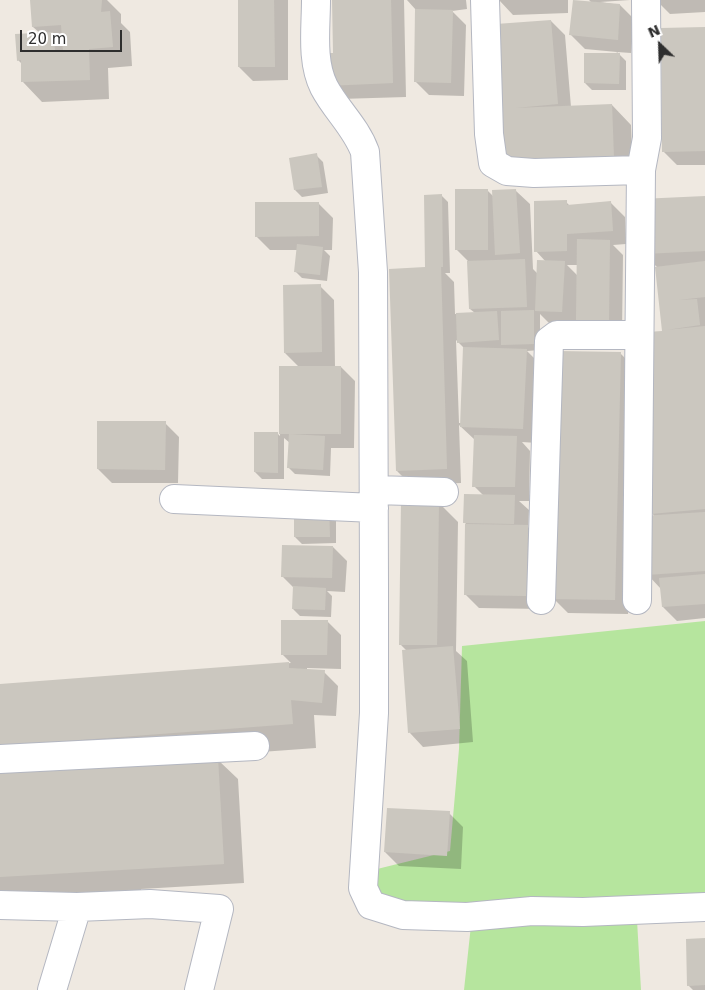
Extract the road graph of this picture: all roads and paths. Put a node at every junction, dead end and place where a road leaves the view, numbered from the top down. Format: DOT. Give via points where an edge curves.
graph roads {
  1 [pos="316,0"];
  2 [pos="485,0"];
  3 [pos="646,0"];
  4 [pos="640,170"];
  5 [pos="639,335"];
  6 [pos="444,492"];
  7 [pos="174,499"];
  8 [pos="374,499"];
  9 [pos="541,600"];
  10 [pos="637,600"];
  11 [pos="255,746"];
  12 [pos="0,759"];
  13 [pos="0,905"];
  14 [pos="77,906"];
  15 [pos="705,907"];
  16 [pos="52,990"];
  17 [pos="199,990"];
  1 -- 8 [label="street" via="316,60 322,83 358,135 365,152 373,272"];
  2 -- 4 [label="street" via="489,134 493,163 507,171 534,173"];
  3 -- 4 [label="street" via="647,138"];
  4 -- 5 [label="street"];
  5 -- 9 [label="street" via="557,335 549,341"];
  5 -- 10 [label="street"];
  6 -- 8 [label="street"];
  7 -- 8 [label="street"];
  8 -- 15 [label="street" via="374,713 363,888 371,905 403,915 467,917 532,911"];
  11 -- 12 [label="street"];
  13 -- 14 [label="street"];
  14 -- 16 [label="street"];
  14 -- 17 [label="street" via="150,904 219,909"];
}
